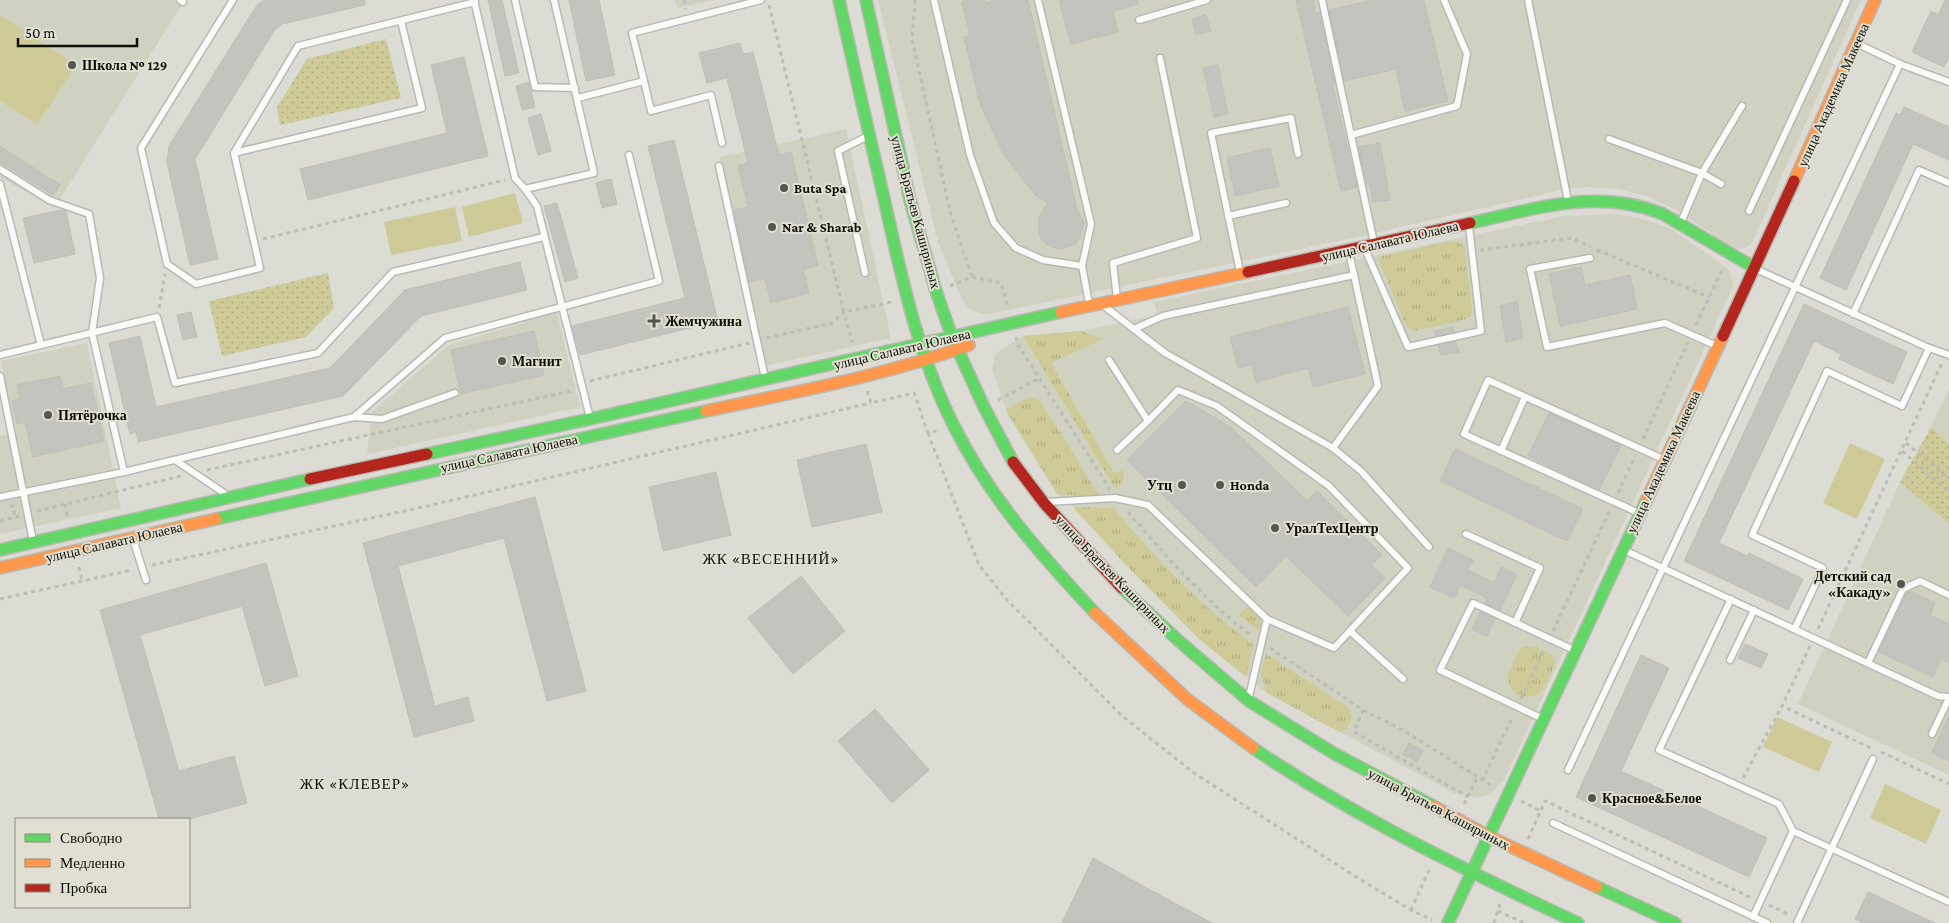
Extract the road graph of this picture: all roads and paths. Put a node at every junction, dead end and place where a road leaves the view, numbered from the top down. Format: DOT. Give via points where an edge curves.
graph roads {
  1 [pos="233,0"];
  2 [pos="515,0"];
  3 [pos="554,0"];
  4 [pos="761,0"];
  5 [pos="839,0"];
  6 [pos="866,0"];
  7 [pos="915,0"];
  8 [pos="934,0"];
  9 [pos="1038,0"];
  10 [pos="1207,0"];
  11 [pos="1322,0"];
  12 [pos="1444,0"];
  13 [pos="1528,0"];
  14 [pos="1847,0"];
  15 [pos="1875,0"];
  16 [pos="475,1"];
  17 [pos="1139,20"];
  18 [pos="401,21"];
  19 [pos="1856,43"];
  20 [pos="1160,58"];
  21 [pos="1900,64"];
  22 [pos="644,81"];
  23 [pos="1949,82"];
  24 [pos="575,88"];
  25 [pos="578,98"];
  26 [pos="875,101"];
  27 [pos="1742,106"];
  28 [pos="870,135"];
  29 [pos="1351,135"];
  30 [pos="1609,139"];
  31 [pos="722,143"];
  32 [pos="234,153"];
  33 [pos="1298,154"];
  34 [pos="629,155"];
  35 [pos="719,166"];
  36 [pos="0,169"];
  37 [pos="1702,174"];
  38 [pos="515,178"];
  39 [pos="1949,183"];
  40 [pos="0,184"];
  41 [pos="1721,184"];
  42 [pos="525,189"];
  43 [pos="1568,202"];
  44 [pos="1286,203"];
  45 [pos="1750,211"];
  46 [pos="1228,216"];
  47 [pos="1468,224"];
  48 [pos="1680,224"];
  49 [pos="544,237"];
  50 [pos="254,242"];
  51 [pos="1370,247"];
  52 [pos="1349,251"];
  53 [pos="1729,255"];
  54 [pos="1590,258"];
  55 [pos="167,264"];
  56 [pos="1082,266"];
  57 [pos="1754,268"];
  58 [pos="865,273"];
  59 [pos="1241,273"];
  60 [pos="1354,276"];
  61 [pos="972,277"];
  62 [pos="1001,283"];
  63 [pos="1794,287"];
  64 [pos="1118,300"];
  65 [pos="1096,306"];
  66 [pos="562,307"];
  67 [pos="844,312"];
  68 [pos="1853,314"];
  69 [pos="158,317"];
  70 [pos="1013,323"];
  71 [pos="1134,329"];
  72 [pos="92,333"];
  73 [pos="1692,335"];
  74 [pos="952,337"];
  75 [pos="757,341"];
  76 [pos="920,344"];
  77 [pos="41,345"];
  78 [pos="1718,347"];
  79 [pos="1929,348"];
  80 [pos="958,350"];
  81 [pos="0,355"];
  82 [pos="1948,355"];
  83 [pos="1110,360"];
  84 [pos="925,361"];
  85 [pos="0,376"];
  86 [pos="863,377"];
  87 [pos="766,380"];
  88 [pos="584,388"];
  89 [pos="455,393"];
  90 [pos="914,393"];
  91 [pos="1525,397"];
  92 [pos="871,403"];
  93 [pos="354,417"];
  94 [pos="590,420"];
  95 [pos="1148,421"];
  96 [pos="928,433"];
  97 [pos="1906,442"];
  98 [pos="1333,448"];
  99 [pos="1638,448"];
  100 [pos="1117,450"];
  101 [pos="1501,451"];
  102 [pos="1902,451"];
  103 [pos="175,460"];
  104 [pos="1664,460"];
  105 [pos="124,472"];
  106 [pos="194,473"];
  107 [pos="1949,480"];
  108 [pos="24,492"];
  109 [pos="1949,492"];
  110 [pos="230,496"];
  111 [pos="0,497"];
  112 [pos="1044,502"];
  113 [pos="1613,502"];
  114 [pos="6,507"];
  115 [pos="28,513"];
  116 [pos="1639,514"];
  117 [pos="15,517"];
  118 [pos="0,520"];
  119 [pos="1466,534"];
  120 [pos="132,537"];
  121 [pos="34,542"];
  122 [pos="1429,548"];
  123 [pos="1623,549"];
  124 [pos="0,550"];
  125 [pos="142,567"];
  126 [pos="0,568"];
  127 [pos="1663,568"];
  128 [pos="146,580"];
  129 [pos="1949,595"];
  130 [pos="0,599"];
  131 [pos="1731,599"];
  132 [pos="1754,610"];
  133 [pos="1267,619"];
  134 [pos="1515,623"];
  135 [pos="1795,628"];
  136 [pos="1350,631"];
  137 [pos="1549,638"];
  138 [pos="1814,638"];
  139 [pos="1575,651"];
  140 [pos="1730,660"];
  141 [pos="1868,663"];
  142 [pos="1403,679"];
  143 [pos="1949,697"];
  144 [pos="1249,701"];
  145 [pos="1782,706"];
  146 [pos="1517,707"];
  147 [pos="1363,710"];
  148 [pos="1543,719"];
  149 [pos="1932,734"];
  150 [pos="1873,759"];
  151 [pos="1568,770"];
  152 [pos="1482,781"];
  153 [pos="1949,784"];
  154 [pos="1739,786"];
  155 [pos="1468,797"];
  156 [pos="1553,823"];
  157 [pos="1793,831"];
  158 [pos="1488,836"];
  159 [pos="1832,848"];
  160 [pos="1471,873"];
  161 [pos="1949,902"];
  162 [pos="1498,911"];
  163 [pos="1753,917"];
  164 [pos="1439,923"];
  165 [pos="1448,923"];
  166 [pos="1524,923"];
  167 [pos="1578,923"];
  168 [pos="1675,923"];
  169 [pos="1766,923"];
  170 [pos="1797,923"];
  1 -- 55 [label="lane" via="141,148"];
  2 -- 24 [label="lane" via="535,87"];
  3 -- 24 [label="lane"];
  4 -- 22 [label="lane" via="632,33"];
  5 -- 26 [label="main road, улица Братьев Кашириных"];
  6 -- 26 [label="main road, улица Братьев Кашириных"];
  7 -- 61 [label="path" via="912,39 951,215"];
  8 -- 56 [label="lane" via="970,155 994,223 1016,248 1043,260"];
  9 -- 56 [label="lane" via="1091,224"];
  10 -- 17 [label="lane"];
  11 -- 29 [label="lane"];
  12 -- 29 [label="lane" via="1467,54 1457,106"];
  13 -- 43 [label="lane"];
  14 -- 45 [label="lane"];
  15 -- 19 [label="main road, улица Академика Макеева"];
  16 -- 18 [label="lane"];
  16 -- 38 [label="lane"];
  18 -- 32 [label="lane" via="298,46"];
  18 -- 32 [label="lane" via="422,108"];
  19 -- 21 [label="lane"];
  19 -- 57 [label="main road, улица Академика Макеева"];
  20 -- 64 [label="lane" via="1198,238 1113,263"];
  21 -- 23 [label="lane"];
  21 -- 63 [label="lane"];
  22 -- 25 [label="lane"];
  22 -- 31 [label="lane" via="651,111 711,95"];
  24 -- 25 [label="lane"];
  25 -- 42 [label="lane" via="594,173"];
  26 -- 28 [label="main road, улица Братьев Кашириных"];
  26 -- 74 [label="main road, улица Братьев Кашириных" via="910,200"];
  27 -- 37 [label="lane"];
  28 -- 58 [label="lane" via="838,151"];
  28 -- 76 [label="main road, улица Братьев Кашириных" via="906,299"];
  29 -- 51 [label="lane"];
  30 -- 37 [label="lane"];
  32 -- 50 [label="lane"];
  33 -- 46 [label="lane" via="1291,118 1211,134"];
  34 -- 66 [label="lane" via="659,280"];
  35 -- 75 [label="lane"];
  36 -- 72 [label="lane" via="49,200 88,214 100,278"];
  37 -- 41 [label="lane"];
  37 -- 48 [label="lane"];
  38 -- 42 [label="lane"];
  38 -- 50 [label="path"];
  39 -- 68 [label="lane" via="1919,170"];
  40 -- 77 [label="lane"];
  42 -- 49 [label="lane" via="537,206"];
  43 -- 47 [label="main road, улица Салавата Юлаева"];
  43 -- 48 [label="main road, улица Салавата Юлаева" via="1601,200 1630,203"];
  44 -- 46 [label="lane"];
  46 -- 59 [label="lane"];
  47 -- 51 [label="main road, улица Салавата Юлаева"];
  47 -- 51 [label="lane" via="1481,331 1408,347"];
  48 -- 53 [label="main road, улица Салавата Юлаева"];
  49 -- 66 [label="lane"];
  49 -- 69 [label="lane" via="393,272 318,353 176,383"];
  50 -- 55 [label="lane" via="260,268 196,284"];
  51 -- 52 [label="main road, улица Салавата Юлаева"];
  52 -- 59 [label="main road, улица Салавата Юлаева"];
  52 -- 60 [label="lane"];
  53 -- 57 [label="main road, улица Салавата Юлаева"];
  53 -- 73 [label="path"];
  54 -- 73 [label="lane" via="1530,269 1547,347 1665,324"];
  55 -- 69 [label="path"];
  56 -- 65 [label="lane"];
  57 -- 63 [label="lane"];
  57 -- 78 [label="main road, улица Академика Макеева"];
  59 -- 64 [label="main road, улица Салавата Юлаева"];
  60 -- 71 [label="lane" via="1163,316"];
  60 -- 98 [label="lane" via="1378,386"];
  62 -- 70 [label="path"];
  63 -- 68 [label="lane"];
  63 -- 127 [label="lane"];
  64 -- 65 [label="main road, улица Салавата Юлаева"];
  65 -- 70 [label="main road, улица Салавата Юлаева"];
  65 -- 71 [label="lane"];
  66 -- 88 [label="lane"];
  66 -- 93 [label="lane" via="445,338"];
  67 -- 75 [label="path" via="832,323"];
  68 -- 79 [label="lane"];
  69 -- 72 [label="lane"];
  70 -- 74 [label="main road, улица Салавата Юлаева"];
  70 -- 80 [label="main road, улица Салавата Юлаева"];
  71 -- 98 [label="lane" via="1166,353"];
  72 -- 77 [label="lane"];
  72 -- 105 [label="lane"];
  73 -- 78 [label="lane"];
  73 -- 99 [label="path"];
  74 -- 76 [label="main road, улица Салавата Юлаева"];
  74 -- 80 [label="main road, улица Братьев Кашириных"];
  75 -- 87 [label="lane"];
  75 -- 88 [label="path" via="590,380"];
  76 -- 84 [label="main road, улица Братьев Кашириных"];
  76 -- 87 [label="main road, улица Салавата Юлаева"];
  77 -- 81 [label="lane"];
  78 -- 104 [label="main road, улица Академика Макеева"];
  79 -- 82 [label="lane"];
  79 -- 135 [label="lane" via="1902,406 1827,371 1752,535 1822,568"];
  80 -- 84 [label="main road, улица Салавата Юлаева"];
  80 -- 112 [label="main road, улица Братьев Кашириных" via="1011,459"];
  82 -- 97 [label="path"];
  83 -- 95 [label="lane"];
  84 -- 86 [label="main road, улица Салавата Юлаева"];
  84 -- 160 [label="main road, улица Братьев Кашириных" via="954,427 994,494 1101,619 1187,699 1254,749 1336,800"];
  85 -- 108 [label="lane"];
  86 -- 92 [label="path"];
  86 -- 120 [label="main road, улица Салавата Юлаева"];
  87 -- 94 [label="main road, улица Салавата Юлаева"];
  88 -- 94 [label="lane"];
  88 -- 106 [label="path"];
  89 -- 93 [label="lane" via="382,419"];
  90 -- 92 [label="path"];
  91 -- 99 [label="lane"];
  91 -- 101 [label="lane"];
  91 -- 101 [label="lane" via="1488,380 1464,434"];
  92 -- 125 [label="path" via="423,507"];
  93 -- 103 [label="lane"];
  94 -- 110 [label="main road, улица Салавата Юлаева"];
  95 -- 100 [label="lane"];
  95 -- 136 [label="lane" via="1178,390 1217,406 1329,486 1408,568"];
  96 -- 164 [label="path" via="979,566 1008,601 1121,715 1194,774 1410,910"];
  97 -- 102 [label="path"];
  97 -- 107 [label="path"];
  98 -- 122 [label="lane" via="1361,471"];
  99 -- 104 [label="lane"];
  99 -- 113 [label="path"];
  101 -- 113 [label="lane"];
  102 -- 109 [label="path"];
  102 -- 138 [label="path"];
  103 -- 105 [label="lane"];
  103 -- 106 [label="lane"];
  104 -- 116 [label="main road, улица Академика Макеева"];
  105 -- 108 [label="lane"];
  106 -- 110 [label="lane"];
  106 -- 115 [label="path"];
  108 -- 111 [label="lane"];
  108 -- 115 [label="lane"];
  110 -- 121 [label="main road, улица Салавата Юлаева"];
  112 -- 133 [label="lane" via="1115,498 1148,505"];
  112 -- 144 [label="main road, улица Братьев Кашириных" via="1126,592"];
  113 -- 116 [label="lane"];
  113 -- 137 [label="path"];
  114 -- 117 [label="path" via="13,506"];
  115 -- 117 [label="path"];
  115 -- 121 [label="lane"];
  116 -- 123 [label="main road, улица Академика Макеева"];
  117 -- 118 [label="path"];
  119 -- 134 [label="lane" via="1540,568"];
  120 -- 125 [label="lane"];
  120 -- 126 [label="main road, улица Салавата Юлаева"];
  121 -- 124 [label="main road, улица Салавата Юлаева"];
  123 -- 127 [label="lane"];
  123 -- 139 [label="main road, улица Академика Макеева"];
  125 -- 128 [label="lane"];
  125 -- 130 [label="path"];
  127 -- 131 [label="lane"];
  127 -- 151 [label="lane"];
  129 -- 141 [label="lane" via="1920,581 1903,589"];
  131 -- 132 [label="lane"];
  131 -- 154 [label="lane" via="1659,750"];
  132 -- 135 [label="lane"];
  132 -- 140 [label="lane"];
  133 -- 136 [label="lane" via="1334,648"];
  133 -- 144 [label="lane"];
  134 -- 137 [label="lane"];
  134 -- 146 [label="lane" via="1473,603 1440,670"];
  135 -- 138 [label="lane"];
  136 -- 142 [label="lane"];
  137 -- 139 [label="lane"];
  137 -- 146 [label="path"];
  138 -- 141 [label="lane"];
  138 -- 145 [label="path"];
  139 -- 148 [label="main road, улица Академика Макеева"];
  141 -- 143 [label="lane" via="1938,696"];
  143 -- 149 [label="lane"];
  144 -- 158 [label="main road, улица Братьев Кашириных" via="1335,754"];
  145 -- 153 [label="path"];
  145 -- 154 [label="path"];
  146 -- 148 [label="lane"];
  146 -- 152 [label="path"];
  147 -- 155 [label="path" via="1354,732"];
  148 -- 158 [label="main road, улица Академика Макеева"];
  150 -- 159 [label="lane"];
  154 -- 157 [label="lane" via="1779,804"];
  156 -- 163 [label="lane"];
  157 -- 159 [label="lane"];
  157 -- 163 [label="lane"];
  158 -- 160 [label="main road, улица Академика Макеева"];
  158 -- 168 [label="main road, улица Братьев Кашириных"];
  159 -- 161 [label="lane"];
  159 -- 170 [label="lane"];
  160 -- 165 [label="main road, улица Академика Макеева"];
  160 -- 167 [label="main road, улица Братьев Кашириных"];
  162 -- 166 [label="path"];
  163 -- 169 [label="lane"];
}
